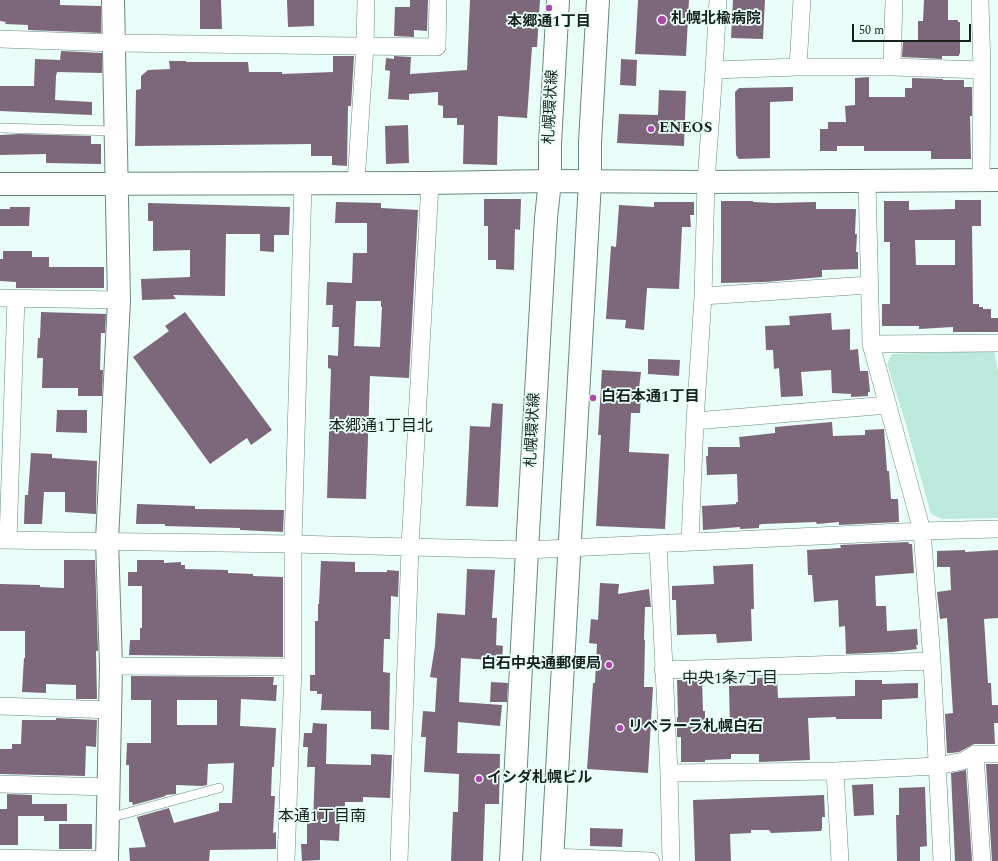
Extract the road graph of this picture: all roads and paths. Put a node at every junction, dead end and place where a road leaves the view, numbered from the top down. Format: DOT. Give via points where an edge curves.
graph roads {
  1 [pos="113,0"];
  2 [pos="366,0"];
  3 [pos="438,0"];
  4 [pos="558,0"];
  5 [pos="598,0"];
  6 [pos="718,0"];
  7 [pos="802,0"];
  8 [pos="894,0"];
  9 [pos="980,0"];
  10 [pos="0,39"];
  11 [pos="114,43"];
  12 [pos="365,46"];
  13 [pos="892,67"];
  14 [pos="798,68"];
  15 [pos="714,70"];
  16 [pos="982,70"];
  17 [pos="0,128"];
  18 [pos="115,131"];
  19 [pos="992,180"];
  20 [pos="867,181"];
  21 [pos="550,182"];
  22 [pos="590,182"];
  23 [pos="706,182"];
  24 [pos="356,183"];
  25 [pos="430,183"];
  26 [pos="0,184"];
  27 [pos="303,184"];
  28 [pos="116,185"];
  29 [pos="869,285"];
  30 [pos="703,296"];
  31 [pos="8,298"];
  32 [pos="119,300"];
  33 [pos="998,343"];
  34 [pos="871,344"];
  35 [pos="6,398"];
  36 [pos="888,405"];
  37 [pos="694,421"];
  38 [pos="998,529"];
  39 [pos="922,531"];
  40 [pos="4,540"];
  41 [pos="107,540"];
  42 [pos="690,542"];
  43 [pos="293,544"];
  44 [pos="658,544"];
  45 [pos="410,547"];
  46 [pos="569,549"];
  47 [pos="527,550"];
  48 [pos="932,661"];
  49 [pos="111,666"];
  50 [pos="293,668"];
  51 [pos="663,670"];
  52 [pos="0,706"];
  53 [pos="110,710"];
  54 [pos="975,754"];
  55 [pos="998,754"];
  56 [pos="937,766"];
  57 [pos="835,771"];
  58 [pos="669,773"];
  59 [pos="0,784"];
  60 [pos="109,787"];
  61 [pos="219,788"];
  62 [pos="108,818"];
  63 [pos="0,858"];
  64 [pos="552,859"];
  65 [pos="108,860"];
  66 [pos="286,861"];
  67 [pos="399,861"];
  68 [pos="511,861"];
  69 [pos="651,861"];
  70 [pos="671,861"];
  71 [pos="840,861"];
  72 [pos="942,861"];
  73 [pos="982,861"];
  1 -- 11 [label="street"];
  2 -- 12 [label="street"];
  3 -- 12 [label="street" via="438,47"];
  4 -- 21 [label="street, 札幌環状線"];
  5 -- 22 [label="street"];
  6 -- 15 [label="street"];
  7 -- 14 [label="street"];
  8 -- 13 [label="street"];
  9 -- 16 [label="street"];
  10 -- 11 [label="street"];
  11 -- 12 [label="street"];
  11 -- 18 [label="street"];
  12 -- 24 [label="street"];
  13 -- 14 [label="street"];
  13 -- 16 [label="street"];
  14 -- 15 [label="street"];
  15 -- 23 [label="street"];
  16 -- 19 [label="street"];
  17 -- 18 [label="lane"];
  18 -- 28 [label="street"];
  19 -- 20 [label="street"];
  20 -- 23 [label="street"];
  20 -- 29 [label="street"];
  21 -- 22 [label="street"];
  21 -- 25 [label="street"];
  21 -- 47 [label="street, 札幌環状線"];
  22 -- 23 [label="street"];
  22 -- 46 [label="street"];
  23 -- 30 [label="street"];
  24 -- 25 [label="street"];
  24 -- 27 [label="street"];
  25 -- 45 [label="street"];
  26 -- 28 [label="street"];
  27 -- 28 [label="street"];
  27 -- 43 [label="street"];
  28 -- 32 [label="street"];
  29 -- 30 [label="street"];
  29 -- 34 [label="street"];
  30 -- 37 [label="street"];
  31 -- 32 [label="street"];
  31 -- 35 [label="street"];
  32 -- 41 [label="street"];
  33 -- 34 [label="street"];
  34 -- 36 [label="street"];
  35 -- 40 [label="street"];
  36 -- 37 [label="street"];
  36 -- 39 [label="street"];
  37 -- 42 [label="street"];
  38 -- 39 [label="street"];
  39 -- 42 [label="street"];
  39 -- 48 [label="street"];
  40 -- 41 [label="street"];
  41 -- 43 [label="street"];
  41 -- 49 [label="street"];
  42 -- 44 [label="street"];
  43 -- 45 [label="street"];
  43 -- 50 [label="street"];
  44 -- 46 [label="street"];
  44 -- 51 [label="street"];
  45 -- 47 [label="street"];
  45 -- 67 [label="street"];
  46 -- 47 [label="street"];
  46 -- 64 [label="street"];
  47 -- 68 [label="street, 札幌環状線"];
  48 -- 51 [label="street"];
  48 -- 56 [label="street"];
  49 -- 50 [label="street"];
  49 -- 53 [label="street"];
  50 -- 66 [label="street"];
  51 -- 58 [label="street"];
  52 -- 53 [label="street"];
  53 -- 60 [label="street"];
  54 -- 55 [label="street"];
  54 -- 56 [label="street" via="963,761"];
  54 -- 73 [label="street"];
  56 -- 57 [label="street"];
  56 -- 72 [label="street"];
  57 -- 58 [label="street"];
  57 -- 71 [label="street"];
  58 -- 70 [label="street"];
  59 -- 60 [label="street"];
  60 -- 62 [label="street"];
  61 -- 62 [label="lane"];
  62 -- 65 [label="street"];
  63 -- 65 [label="street"];
  64 -- 69 [label="street"];
}
